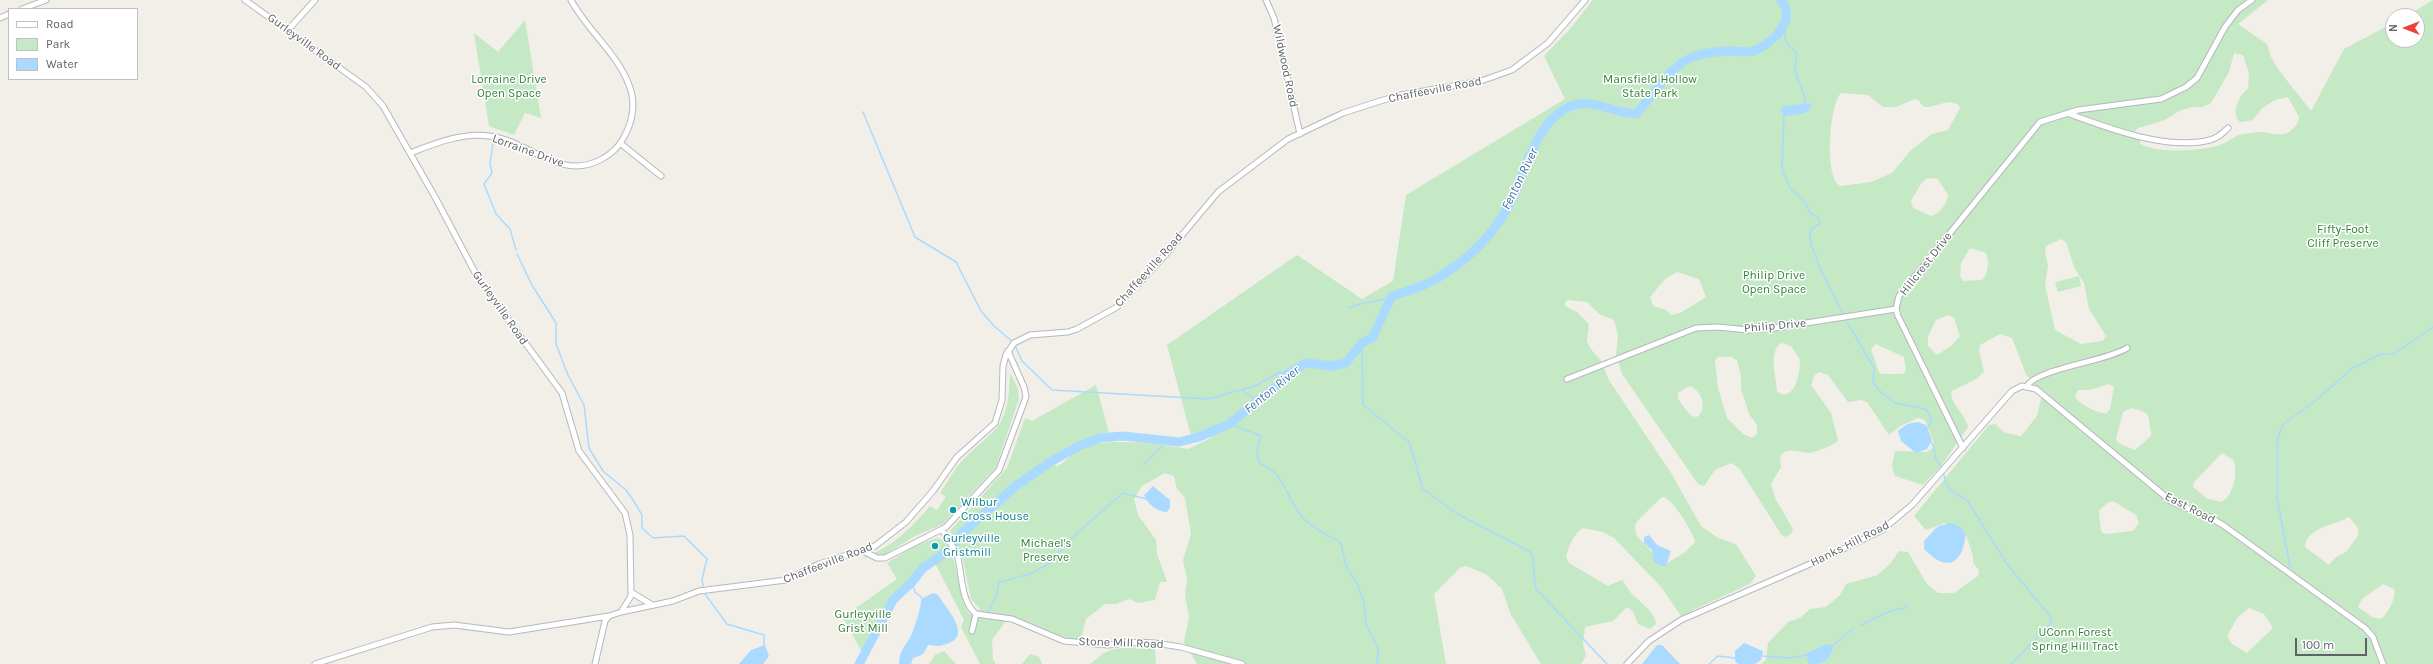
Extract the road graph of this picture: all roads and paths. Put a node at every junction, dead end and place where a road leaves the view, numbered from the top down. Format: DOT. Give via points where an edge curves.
graph roads {
  1 [pos="46,0"];
  2 [pos="245,0"];
  3 [pos="315,0"];
  4 [pos="572,0"];
  5 [pos="1266,0"];
  6 [pos="1585,0"];
  7 [pos="2252,0"];
  8 [pos="25,8"];
  9 [pos="288,30"];
  10 [pos="2066,113"];
  11 [pos="2228,128"];
  12 [pos="1300,134"];
  13 [pos="620,143"];
  14 [pos="410,153"];
  15 [pos="661,176"];
  16 [pos="1896,309"];
  17 [pos="2127,348"];
  18 [pos="1008,351"];
  19 [pos="1567,379"];
  20 [pos="2027,386"];
  21 [pos="1963,448"];
  22 [pos="942,530"];
  23 [pos="863,551"];
  24 [pos="631,592"];
  25 [pos="652,605"];
  26 [pos="621,612"];
  27 [pos="976,614"];
  28 [pos="610,616"];
  29 [pos="972,631"];
  30 [pos="315,664"];
  31 [pos="595,664"];
  32 [pos="1242,664"];
  33 [pos="1627,664"];
  34 [pos="2383,664"];
  1 -- 8 [label="street"];
  2 -- 9 [label="street, Gurleyville Road"];
  3 -- 9 [label="street"];
  4 -- 13 [label="street, Lorraine Drive" via="630,86 634,109 629,128"];
  5 -- 12 [label="street, Wildwood Road" via="1274,18"];
  6 -- 12 [label="street, Chaffeeville Road" via="1548,43 1512,70 1474,83 1401,95 1343,113"];
  7 -- 10 [label="street, Hillcrest Drive" via="2238,10 2225,27 2197,78 2186,87 2160,99"];
  9 -- 14 [label="street, Gurleyville Road" via="366,87 383,106"];
  10 -- 11 [label="street" via="2137,135 2166,141 2210,140"];
  10 -- 16 [label="street, Hillcrest Drive" via="2040,122 2030,132 1998,176 1906,286 1899,296"];
  12 -- 18 [label="street, Chaffeeville Road" via="1275,148 1218,192 1117,307 1072,331 1030,335 1014,343"];
  13 -- 14 [label="street, Lorraine Drive" via="606,157 581,166 556,164 490,136 452,139"];
  13 -- 15 [label="street"];
  14 -- 24 [label="street, Gurleyville Road" via="479,280 562,393 579,451 625,513 630,535"];
  16 -- 19 [label="street, Philip Drive" via="1748,330 1718,326 1696,328"];
  16 -- 21 [label="street, Hillcrest Drive" via="1921,366"];
  17 -- 20 [label="street, Hanks Hill Road" via="2118,354 2079,363 2033,379"];
  18 -- 22 [label="street" via="1025,392 1021,413 998,472"];
  18 -- 23 [label="street, Chaffeeville Road" via="1003,366 1001,408 994,423 957,457 933,491 906,522 884,540"];
  20 -- 21 [label="street, Hanks Hill Road" via="2012,391"];
  20 -- 34 [label="street, East Road" via="2036,389 2172,502 2223,525 2365,628 2373,637"];
  21 -- 33 [label="street, Hanks Hill Road" via="1912,505 1882,530 1681,620 1649,641"];
  22 -- 23 [label="street" via="885,558 877,558"];
  22 -- 27 [label="street" via="957,556 965,593"];
  23 -- 25 [label="street, Chaffeeville Road" via="819,564 786,580 699,591"];
  24 -- 25 [label="street"];
  24 -- 26 [label="street, Gurleyville Road" via="630,599"];
  25 -- 26 [label="street, Chaffeeville Road"];
  26 -- 28 [label="street"];
  27 -- 29 [label="street"];
  27 -- 32 [label="street, Stone Mill Road" via="1012,619 1064,640 1108,645 1154,643 1181,647"];
  28 -- 30 [label="street" via="508,632 454,625 438,626"];
  28 -- 31 [label="street" via="604,625"];
}
